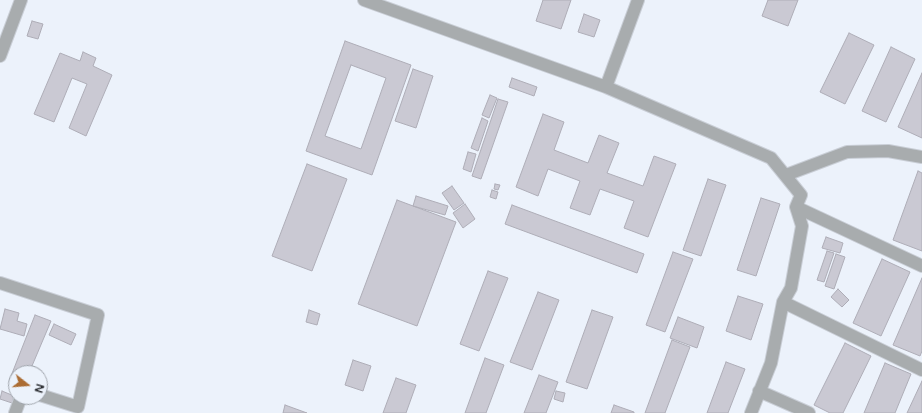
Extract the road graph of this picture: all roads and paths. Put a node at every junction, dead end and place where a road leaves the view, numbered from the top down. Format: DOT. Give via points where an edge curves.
graph roads {
  1 [pos="21,0"];
  2 [pos="364,0"];
  3 [pos="638,0"];
  4 [pos="0,56"];
  5 [pos="606,87"];
  6 [pos="922,157"];
  7 [pos="786,175"];
  8 [pos="796,207"];
  9 [pos="922,266"];
  10 [pos="0,283"];
  11 [pos="783,302"];
  12 [pos="922,370"];
  13 [pos="759,391"];
  14 [pos="48,398"];
  15 [pos="751,413"];
  16 [pos="809,413"];
  1 -- 4 [label="street"];
  2 -- 5 [label="street"];
  3 -- 5 [label="street"];
  5 -- 7 [label="street" via="760,152 771,158"];
  6 -- 7 [label="street" via="888,151 847,152"];
  7 -- 8 [label="street" via="801,195"];
  8 -- 9 [label="street"];
  8 -- 11 [label="street" via="802,226 791,288"];
  10 -- 14 [label="street" via="98,315 78,407"];
  11 -- 12 [label="street"];
  11 -- 13 [label="street" via="771,363"];
  13 -- 15 [label="street"];
  13 -- 16 [label="street"];
}
